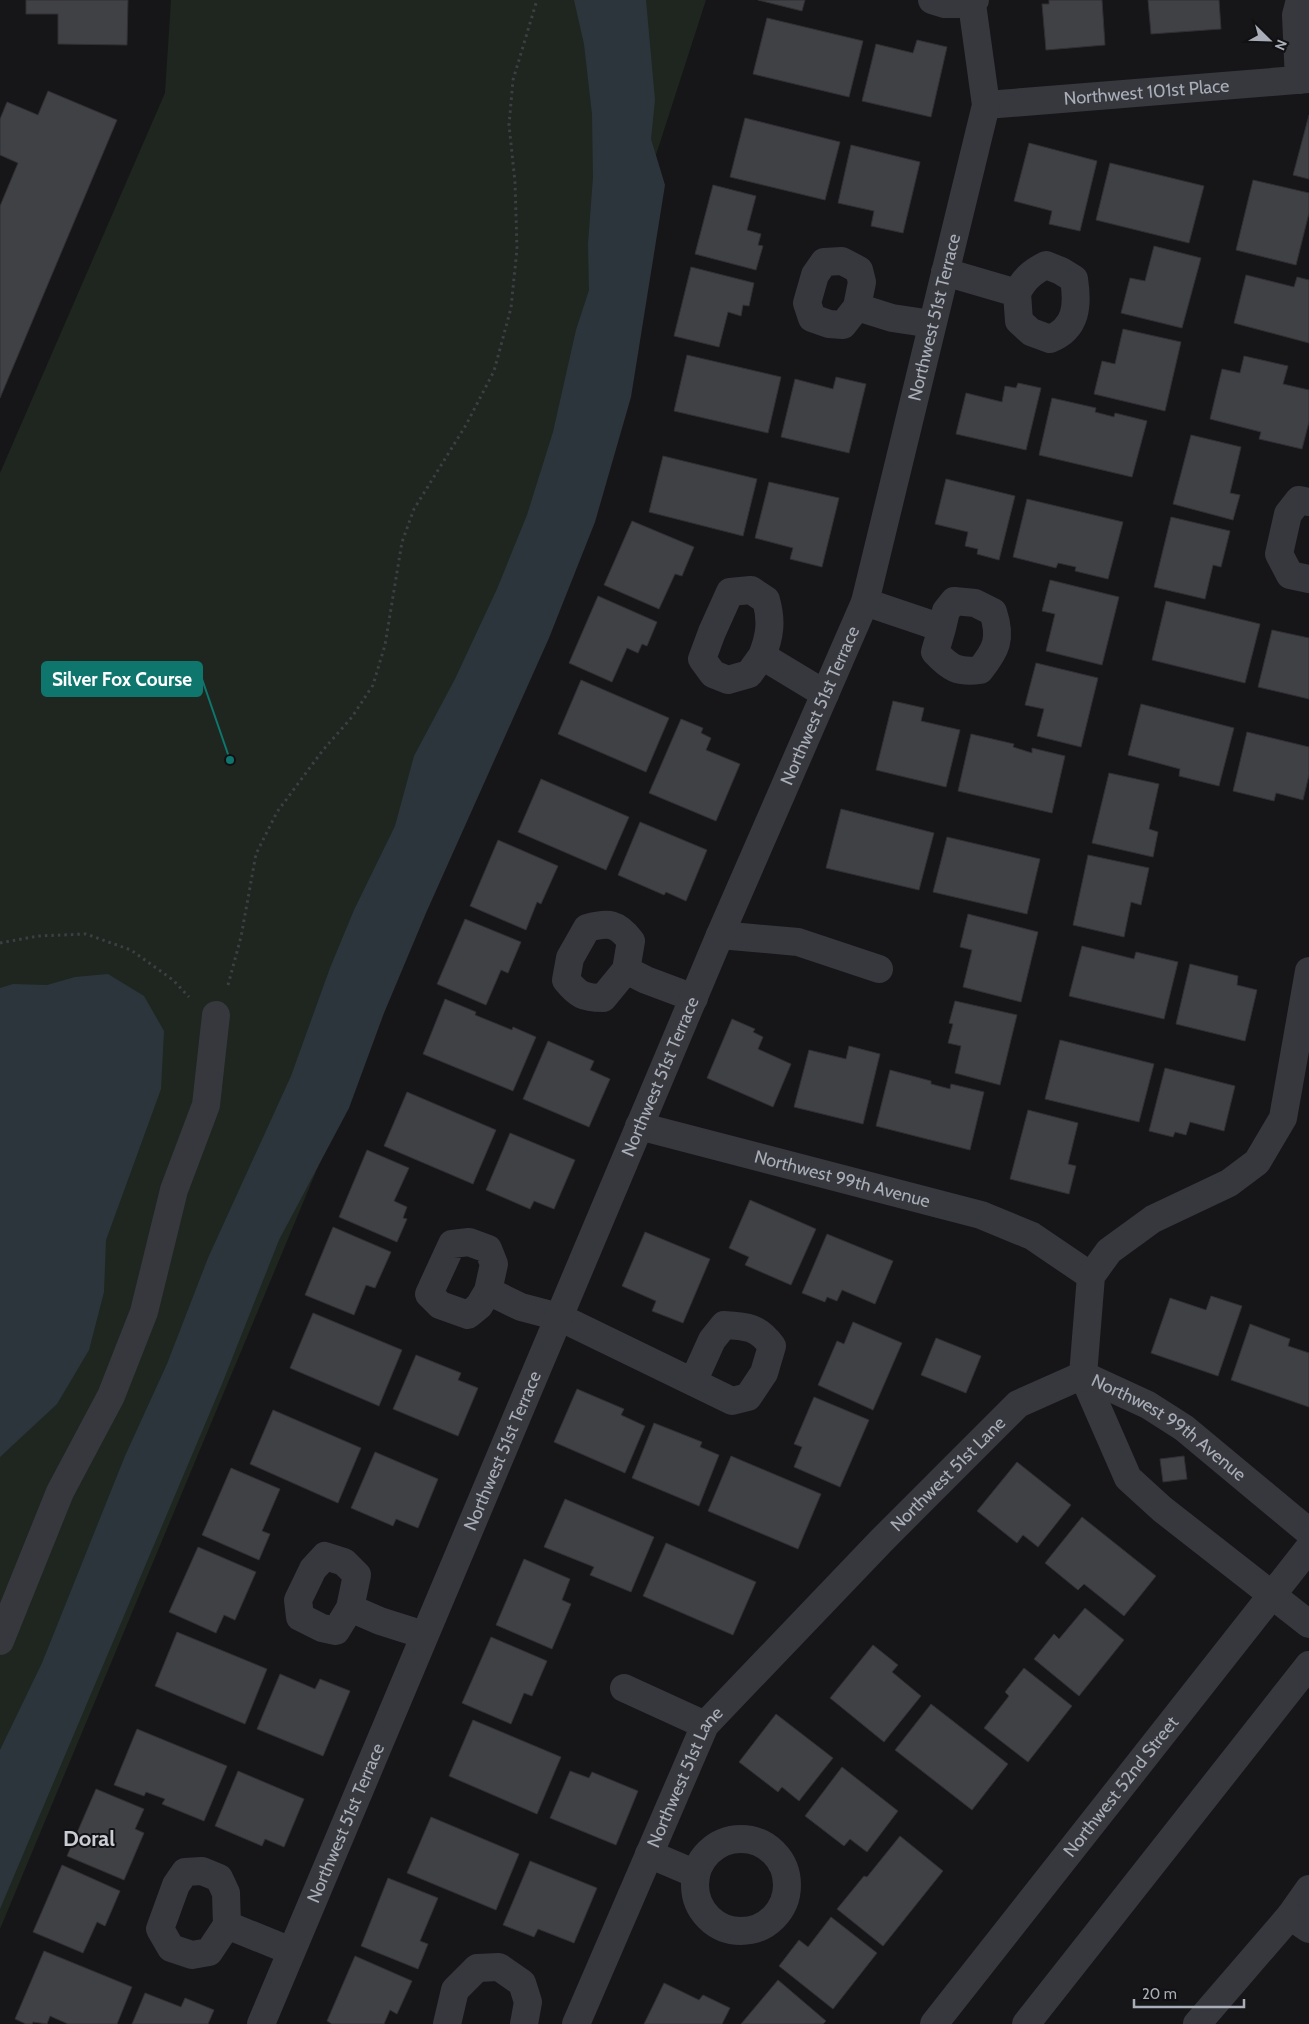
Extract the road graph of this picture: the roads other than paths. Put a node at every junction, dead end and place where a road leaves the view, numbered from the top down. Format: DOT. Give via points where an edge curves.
graph roads {
  1 [pos="932,0"];
  2 [pos="1300,0"];
  3 [pos="973,2"];
  4 [pos="1304,80"];
  5 [pos="986,105"];
  6 [pos="945,272"];
  7 [pos="1018,292"];
  8 [pos="857,307"];
  9 [pos="932,324"];
  10 [pos="1309,502"];
  11 [pos="1309,579"];
  12 [pos="865,602"];
  13 [pos="942,628"];
  14 [pos="762,656"];
  15 [pos="825,694"];
  16 [pos="720,935"];
  17 [pos="879,969"];
  18 [pos="626,970"];
  19 [pos="1308,984"];
  20 [pos="694,998"];
  21 [pos="216,1015"];
  22 [pos="639,1126"];
  23 [pos="1091,1276"];
  24 [pos="488,1291"];
  25 [pos="559,1317"];
  26 [pos="1083,1375"];
  27 [pos="693,1382"];
  28 [pos="1309,1532"];
  29 [pos="1309,1548"];
  30 [pos="1272,1596"];
  31 [pos="350,1608"];
  32 [pos="1309,1624"];
  33 [pos="424,1635"];
  34 [pos="0,1641"];
  35 [pos="1309,1665"];
  36 [pos="624,1688"];
  37 [pos="706,1725"];
  38 [pos="649,1854"];
  39 [pos="696,1874"];
  40 [pos="1309,1889"];
  41 [pos="1299,1923"];
  42 [pos="227,1925"];
  43 [pos="292,1951"];
  44 [pos="261,2024"];
  45 [pos="447,2024"];
  46 [pos="524,2024"];
  47 [pos="576,2024"];
  48 [pos="934,2024"];
  49 [pos="1026,2024"];
  50 [pos="1198,2024"];
  1 -- 3 [label="street" via="945,4"];
  2 -- 4 [label="street" via="1296,14"];
  3 -- 5 [label="street"];
  4 -- 5 [label="street, Northwest 101st Place"];
  5 -- 6 [label="street, Northwest 51st Terrace"];
  6 -- 7 [label="street"];
  6 -- 9 [label="street, Northwest 51st Terrace"];
  8 -- 9 [label="street" via="892,318"];
  9 -- 12 [label="street, Northwest 51st Terrace"];
  10 -- 11 [label="street" via="1299,500 1288,514 1279,554 1290,575"];
  12 -- 13 [label="street"];
  12 -- 15 [label="street, Northwest 51st Terrace"];
  14 -- 15 [label="street"];
  15 -- 16 [label="street, Northwest 51st Terrace"];
  16 -- 17 [label="street" via="798,942"];
  16 -- 20 [label="street, Northwest 51st Terrace"];
  18 -- 20 [label="street"];
  19 -- 23 [label="street" via="1283,1118 1257,1162 1229,1183 1153,1218 1109,1251"];
  20 -- 22 [label="street, Northwest 51st Terrace"];
  21 -- 34 [label="street" via="206,1105 174,1190 144,1312 111,1396 60,1492"];
  22 -- 23 [label="street, Northwest 99th Avenue" via="981,1214 1032,1236"];
  22 -- 25 [label="street, Northwest 51st Terrace"];
  23 -- 26 [label="street"];
  24 -- 25 [label="street" via="522,1307"];
  25 -- 27 [label="street"];
  25 -- 33 [label="street, Northwest 51st Terrace"];
  26 -- 28 [label="street, Northwest 99th Avenue" via="1148,1404 1184,1428"];
  26 -- 30 [label="street, Northwest 99th Avenue" via="1128,1478"];
  26 -- 37 [label="street, Northwest 51st Lane" via="1018,1404 882,1540"];
  29 -- 30 [label="street, Northwest 52nd Street"];
  30 -- 32 [label="street, Northwest 99th Avenue"];
  30 -- 48 [label="street, Northwest 52nd Street"];
  31 -- 33 [label="street"];
  33 -- 43 [label="street, Northwest 51st Terrace"];
  35 -- 49 [label="street"];
  36 -- 37 [label="street"];
  37 -- 38 [label="street, Northwest 51st Lane"];
  38 -- 39 [label="street"];
  38 -- 47 [label="street, Northwest 51st Lane"];
  40 -- 41 [label="street"];
  41 -- 50 [label="street"];
  42 -- 43 [label="street"];
  43 -- 44 [label="street, Northwest 51st Terrace"];
  45 -- 46 [label="street" via="455,1990 477,1968 500,1967 522,1983 528,2002"];
}
